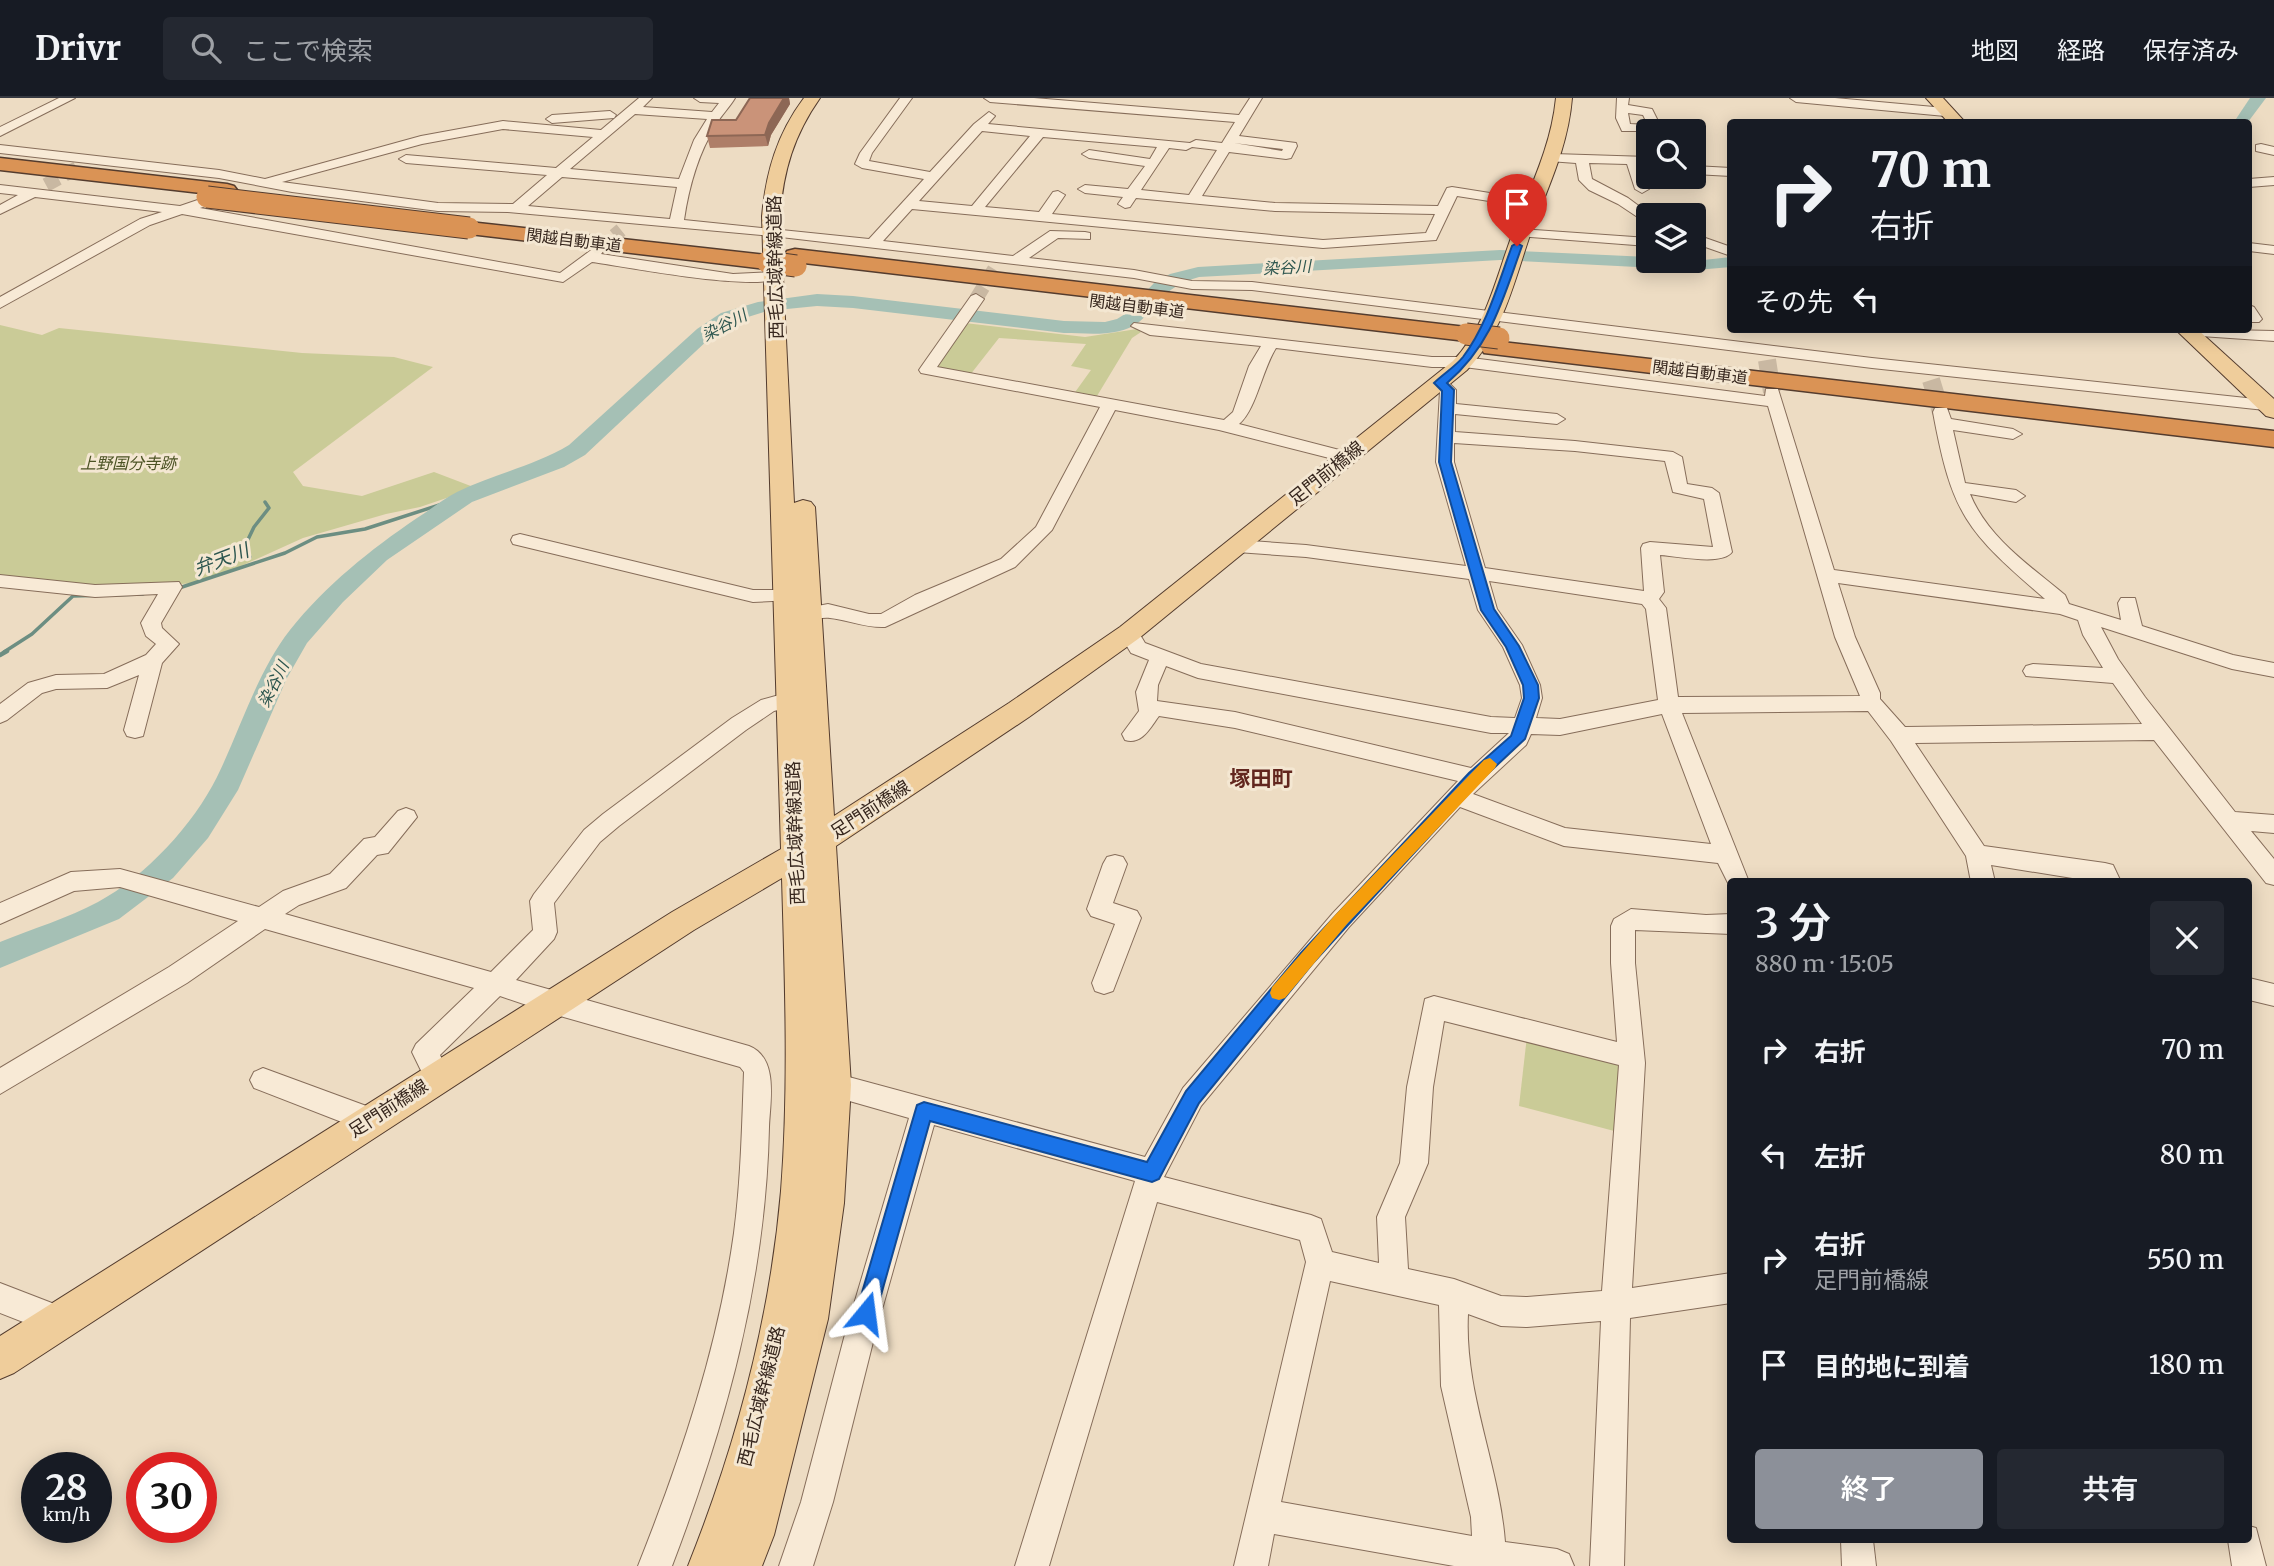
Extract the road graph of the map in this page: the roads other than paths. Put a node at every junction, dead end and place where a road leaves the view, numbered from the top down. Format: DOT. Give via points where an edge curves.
graph roads {
  1 [pos="69,98"];
  2 [pos="646,98"];
  3 [pos="700,98"];
  4 [pos="812,98"];
  5 [pos="825,98"];
  6 [pos="906,98"];
  7 [pos="1000,98"];
  8 [pos="1255,98"];
  9 [pos="1564,98"];
  10 [pos="1796,98"];
  11 [pos="1934,98"];
  12 [pos="728,99"];
  13 [pos="1826,99"];
  14 [pos="632,110"];
  15 [pos="610,115"];
  16 [pos="715,116"];
  17 [pos="1951,117"];
  18 [pos="1243,119"];
  19 [pos="503,125"];
  20 [pos="978,127"];
  21 [pos="0,132"];
  22 [pos="1039,133"];
  23 [pos="604,134"];
  24 [pos="1102,138"];
  25 [pos="1166,144"];
  26 [pos="1228,144"];
  27 [pos="0,149"];
  28 [pos="1554,158"];
  29 [pos="406,159"];
  30 [pos="1582,160"];
  31 [pos="1632,160"];
  32 [pos="1636,160"];
  33 [pos="1153,163"];
  34 [pos="0,164"];
  35 [pos="561,171"];
  36 [pos="1636,171"];
  37 [pos="1706,171"];
  38 [pos="1727,172"];
  39 [pos="0,173"];
  40 [pos="1106,174"];
  41 [pos="933,177"];
  42 [pos="2274,181"];
  43 [pos="262,183"];
  44 [pos="682,183"];
  45 [pos="2252,183"];
  46 [pos="47,185"];
  47 [pos="0,188"];
  48 [pos="33,192"];
  49 [pos="217,193"];
  50 [pos="1132,193"];
  51 [pos="1058,195"];
  52 [pos="1193,200"];
  53 [pos="908,204"];
  54 [pos="1534,204"];
  55 [pos="517,208"];
  56 [pos="180,209"];
  57 [pos="0,210"];
  58 [pos="1444,210"];
  59 [pos="1636,211"];
  60 [pos="974,212"];
  61 [pos="1042,218"];
  62 [pos="1260,222"];
  63 [pos="673,224"];
  64 [pos="1112,225"];
  65 [pos="1091,237"];
  66 [pos="1636,242"];
  67 [pos="873,243"];
  68 [pos="1706,243"];
  69 [pos="1517,246"];
  70 [pos="2252,247"];
  71 [pos="1727,250"];
  72 [pos="2274,250"];
  73 [pos="1004,262"];
  74 [pos="781,272"];
  75 [pos="1174,297"];
  76 [pos="0,303"];
  77 [pos="970,309"];
  78 [pos="1135,309"];
  79 [pos="2252,315"];
  80 [pos="2274,320"];
  81 [pos="2189,333"];
  82 [pos="2236,333"];
  83 [pos="1494,334"];
  84 [pos="2274,336"];
  85 [pos="1271,343"];
  86 [pos="1464,347"];
  87 [pos="1440,383"];
  88 [pos="1110,404"];
  89 [pos="1448,408"];
  90 [pos="2272,412"];
  91 [pos="1557,419"];
  92 [pos="1226,427"];
  93 [pos="2013,434"];
  94 [pos="1446,437"];
  95 [pos="2274,439"];
  96 [pos="1345,457"];
  97 [pos="1959,487"];
  98 [pos="2016,496"];
  99 [pos="520,540"];
  100 [pos="1237,546"];
  101 [pos="1477,574"];
  102 [pos="1828,575"];
  103 [pos="0,581"];
  104 [pos="1649,599"];
  105 [pos="2128,603"];
  106 [pos="797,605"];
  107 [pos="2062,608"];
  108 [pos="2087,616"];
  109 [pos="2133,631"];
  110 [pos="1129,633"];
  111 [pos="1161,658"];
  112 [pos="153,660"];
  113 [pos="2274,670"];
  114 [pos="2033,671"];
  115 [pos="2120,676"];
  116 [pos="790,700"];
  117 [pos="1870,701"];
  118 [pos="1669,705"];
  119 [pos="1150,712"];
  120 [pos="0,715"];
  121 [pos="1521,727"];
  122 [pos="135,730"];
  123 [pos="2159,732"];
  124 [pos="1133,734"];
  125 [pos="1899,735"];
  126 [pos="1475,777"];
  127 [pos="1457,797"];
  128 [pos="406,817"];
  129 [pos="2231,820"];
  130 [pos="2274,824"];
  131 [pos="808,849"];
  132 [pos="1976,854"];
  133 [pos="1727,855"];
  134 [pos="1115,864"];
  135 [pos="2274,876"];
  136 [pos="1736,878"];
  137 [pos="1982,878"];
  138 [pos="2107,878"];
  139 [pos="0,914"];
  140 [pos="264,918"];
  141 [pos="1727,924"];
  142 [pos="1104,983"];
  143 [pos="498,984"];
  144 [pos="553,1003"];
  145 [pos="1632,1057"];
  146 [pos="437,1077"];
  147 [pos="263,1080"];
  148 [pos="0,1082"];
  149 [pos="834,1084"];
  150 [pos="924,1111"];
  151 [pos="370,1120"];
  152 [pos="1150,1179"];
  153 [pos="1320,1262"];
  154 [pos="1394,1279"];
  155 [pos="1727,1289"];
  156 [pos="1454,1294"];
  157 [pos="0,1298"];
  158 [pos="1616,1305"];
  159 [pos="59,1321"];
  160 [pos="0,1359"];
  161 [pos="1262,1515"];
  162 [pos="1857,1543"];
  163 [pos="2245,1543"];
  164 [pos="1490,1561"];
  165 [pos="655,1566"];
  166 [pos="710,1566"];
  167 [pos="740,1566"];
  168 [pos="796,1566"];
  169 [pos="1032,1566"];
  170 [pos="1251,1566"];
  171 [pos="1558,1566"];
  172 [pos="1607,1566"];
  173 [pos="1859,1566"];
  174 [pos="2249,1566"];
  1 -- 21 [label="street"];
  2 -- 14 [label="street"];
  3 -- 12 [label="street"];
  4 -- 74 [label="main road, 西毛広域幹線道路" via="793,126 772,195"];
  5 -- 74 [label="main road, 西毛広域幹線道路" via="802,133 792,160"];
  6 -- 41 [label="street" via="862,164"];
  7 -- 18 [label="street"];
  7 -- 20 [label="street"];
  8 -- 18 [label="street"];
  9 -- 28 [label="main road, 足門前橋線"];
  10 -- 13 [label="street"];
  11 -- 17 [label="main road"];
  12 -- 16 [label="street"];
  13 -- 17 [label="street"];
  14 -- 16 [label="street"];
  14 -- 23 [label="street"];
  15 -- 19 [label="street"];
  16 -- 44 [label="street"];
  18 -- 26 [label="street"];
  19 -- 23 [label="street"];
  19 -- 43 [label="street" via="421,140"];
  20 -- 22 [label="street"];
  20 -- 41 [label="street"];
  22 -- 24 [label="street"];
  22 -- 60 [label="street"];
  23 -- 35 [label="street"];
  24 -- 25 [label="street"];
  24 -- 33 [label="street" via="1086,158"];
  25 -- 26 [label="street"];
  25 -- 33 [label="street"];
  26 -- 52 [label="street" via="1224,162"];
  27 -- 43 [label="street" via="85,164 219,174"];
  28 -- 30 [label="street"];
  28 -- 54 [label="main road, 足門前橋線"];
  29 -- 35 [label="street"];
  30 -- 31 [label="street"];
  30 -- 59 [label="street" via="1586,180"];
  31 -- 32 [label="street"];
  31 -- 36 [label="street"];
  33 -- 50 [label="street"];
  34 -- 49 [label="highway, 関越自動車道"];
  35 -- 44 [label="street"];
  35 -- 55 [label="street"];
  37 -- 38 [label="street"];
  39 -- 49 [label="highway, 関越自動車道"];
  40 -- 50 [label="street" via="1090,189"];
  41 -- 53 [label="street"];
  42 -- 45 [label="street"];
  43 -- 55 [label="street" via="438,207"];
  43 -- 56 [label="street"];
  44 -- 63 [label="street"];
  46 -- 48 [label="street"];
  47 -- 48 [label="street"];
  48 -- 56 [label="street"];
  48 -- 57 [label="street"];
  49 -- 74 [label="highway, 関越自動車道, bridge" via="474,224"];
  50 -- 52 [label="street"];
  50 -- 64 [label="street"];
  51 -- 61 [label="street"];
  52 -- 62 [label="street"];
  53 -- 60 [label="street"];
  53 -- 67 [label="street"];
  54 -- 58 [label="street" via="1452,191"];
  54 -- 69 [label="main road, 足門前橋線"];
  55 -- 63 [label="street" via="626,225"];
  56 -- 74 [label="street" via="563,278 594,253 733,278"];
  56 -- 76 [label="street" via="138,225"];
  58 -- 62 [label="street"];
  58 -- 62 [label="street" via="1431,237 1322,244"];
  60 -- 61 [label="street"];
  61 -- 64 [label="street"];
  62 -- 64 [label="street"];
  63 -- 74 [label="street"];
  65 -- 73 [label="street" via="1055,234"];
  66 -- 69 [label="street"];
  67 -- 73 [label="street"];
  67 -- 74 [label="street"];
  68 -- 71 [label="street"];
  69 -- 83 [label="main road, 足門前橋線"];
  70 -- 72 [label="street"];
  73 -- 75 [label="street" via="1157,278"];
  74 -- 78 [label="highway, 関越自動車道"];
  74 -- 106 [label="main road, 西毛広域幹線道路"];
  75 -- 78 [label="highway, 関越自動車道"];
  75 -- 83 [label="street" via="1252,286"];
  75 -- 86 [label="highway, 関越自動車道"];
  77 -- 88 [label="street" via="927,370"];
  78 -- 85 [label="street" via="1150,330"];
  79 -- 80 [label="street"];
  81 -- 90 [label="main road"];
  82 -- 84 [label="street"];
  83 -- 86 [label="main road, 足門前橋線"];
  83 -- 90 [label="highway, 関越自動車道"];
  83 -- 90 [label="street" via="1768,349 1929,374"];
  83 -- 95 [label="highway, 関越自動車道"];
  85 -- 86 [label="street" via="1432,362"];
  85 -- 92 [label="street" via="1257,366 1241,414"];
  86 -- 87 [label="main road, 足門前橋線"];
  86 -- 102 [label="street" via="1772,397"];
  87 -- 89 [label="street" via="1448,390"];
  87 -- 96 [label="main road, 足門前橋線"];
  88 -- 92 [label="street"];
  88 -- 106 [label="street" via="1043,530 1008,563 885,620 869,621"];
  89 -- 91 [label="street"];
  89 -- 94 [label="street"];
  92 -- 96 [label="street"];
  93 -- 97 [label="street" via="1942,418"];
  94 -- 101 [label="street" via="1445,462"];
  94 -- 104 [label="street" via="1674,457 1679,488 1713,497 1723,555 1650,548 1654,592"];
  96 -- 100 [label="main road, 足門前橋線"];
  97 -- 98 [label="street"];
  97 -- 107 [label="street" via="1984,532"];
  99 -- 106 [label="street"];
  100 -- 101 [label="street"];
  100 -- 110 [label="main road, 足門前橋線"];
  101 -- 104 [label="street"];
  101 -- 121 [label="street" via="1488,610 1530,685 1532,698"];
  102 -- 107 [label="street"];
  102 -- 117 [label="street"];
  103 -- 112 [label="street" via="96,591 172,587 151,623 153,631 169,644"];
  104 -- 118 [label="street" via="1656,608"];
  105 -- 109 [label="street"];
  106 -- 116 [label="main road, 西毛広域幹線道路"];
  106 -- 131 [label="main road, 西毛広域幹線道路"];
  107 -- 108 [label="street"];
  108 -- 109 [label="street"];
  108 -- 115 [label="street" via="2086,623"];
  109 -- 113 [label="street"];
  110 -- 111 [label="street" via="1138,648"];
  110 -- 131 [label="main road, 足門前橋線"];
  111 -- 119 [label="street" via="1148,685"];
  111 -- 121 [label="street" via="1198,671 1473,723"];
  112 -- 120 [label="street" via="107,681 56,682 35,688"];
  112 -- 122 [label="street"];
  114 -- 115 [label="street"];
  115 -- 123 [label="street"];
  116 -- 131 [label="main road, 西毛広域幹線道路"];
  116 -- 143 [label="street" via="768,705 739,724 592,836 542,901 545,932"];
  117 -- 118 [label="street" via="1860,706"];
  117 -- 125 [label="street"];
  118 -- 121 [label="street" via="1560,727"];
  118 -- 133 [label="street"];
  119 -- 124 [label="street"];
  119 -- 126 [label="street" via="1158,708 1235,720"];
  121 -- 126 [label="street" via="1518,739"];
  123 -- 125 [label="street"];
  123 -- 129 [label="street"];
  125 -- 132 [label="street"];
  126 -- 127 [label="street"];
  127 -- 133 [label="street" via="1563,837"];
  127 -- 152 [label="street" via="1307,958 1192,1097"];
  128 -- 140 [label="street" via="380,847 372,845 338,881 291,898"];
  129 -- 130 [label="street"];
  129 -- 135 [label="street"];
  131 -- 144 [label="main road, 足門前橋線"];
  131 -- 149 [label="main road, 西毛広域幹線道路"];
  131 -- 166 [label="main road, 西毛広域幹線道路" via="797,1217 759,1416"];
  132 -- 137 [label="street"];
  132 -- 138 [label="street" via="2105,872"];
  133 -- 136 [label="street"];
  134 -- 142 [label="street" via="1098,909 1129,918"];
  139 -- 140 [label="street" via="71,882 120,878"];
  140 -- 143 [label="street"];
  140 -- 148 [label="street"];
  141 -- 145 [label="street" via="1625,921 1623,963"];
  143 -- 144 [label="street"];
  143 -- 146 [label="street" via="425,1052"];
  144 -- 146 [label="main road, 足門前橋線"];
  144 -- 165 [label="street" via="748,1058 757,1070 754,1178 740,1283 716,1385"];
  145 -- 154 [label="street" via="1434,1007 1420,1087 1414,1163 1391,1217"];
  145 -- 158 [label="street"];
  146 -- 151 [label="main road, 足門前橋線"];
  147 -- 151 [label="street"];
  149 -- 150 [label="street"];
  149 -- 167 [label="main road, 西毛広域幹線道路" via="826,1203 808,1319"];
  150 -- 152 [label="street"];
  150 -- 168 [label="street"];
  151 -- 159 [label="main road, 足門前橋線"];
  152 -- 153 [label="street" via="1311,1229"];
  152 -- 169 [label="street"];
  153 -- 154 [label="street"];
  153 -- 161 [label="street"];
  154 -- 156 [label="street"];
  155 -- 158 [label="street"];
  156 -- 158 [label="street" via="1501,1311"];
  156 -- 164 [label="street" via="1455,1386 1487,1517"];
  157 -- 159 [label="street"];
  158 -- 172 [label="street"];
  159 -- 160 [label="main road, 足門前橋線"];
  161 -- 164 [label="street"];
  161 -- 170 [label="street"];
  162 -- 173 [label="street"];
  163 -- 174 [label="street"];
  164 -- 171 [label="street"];
}
